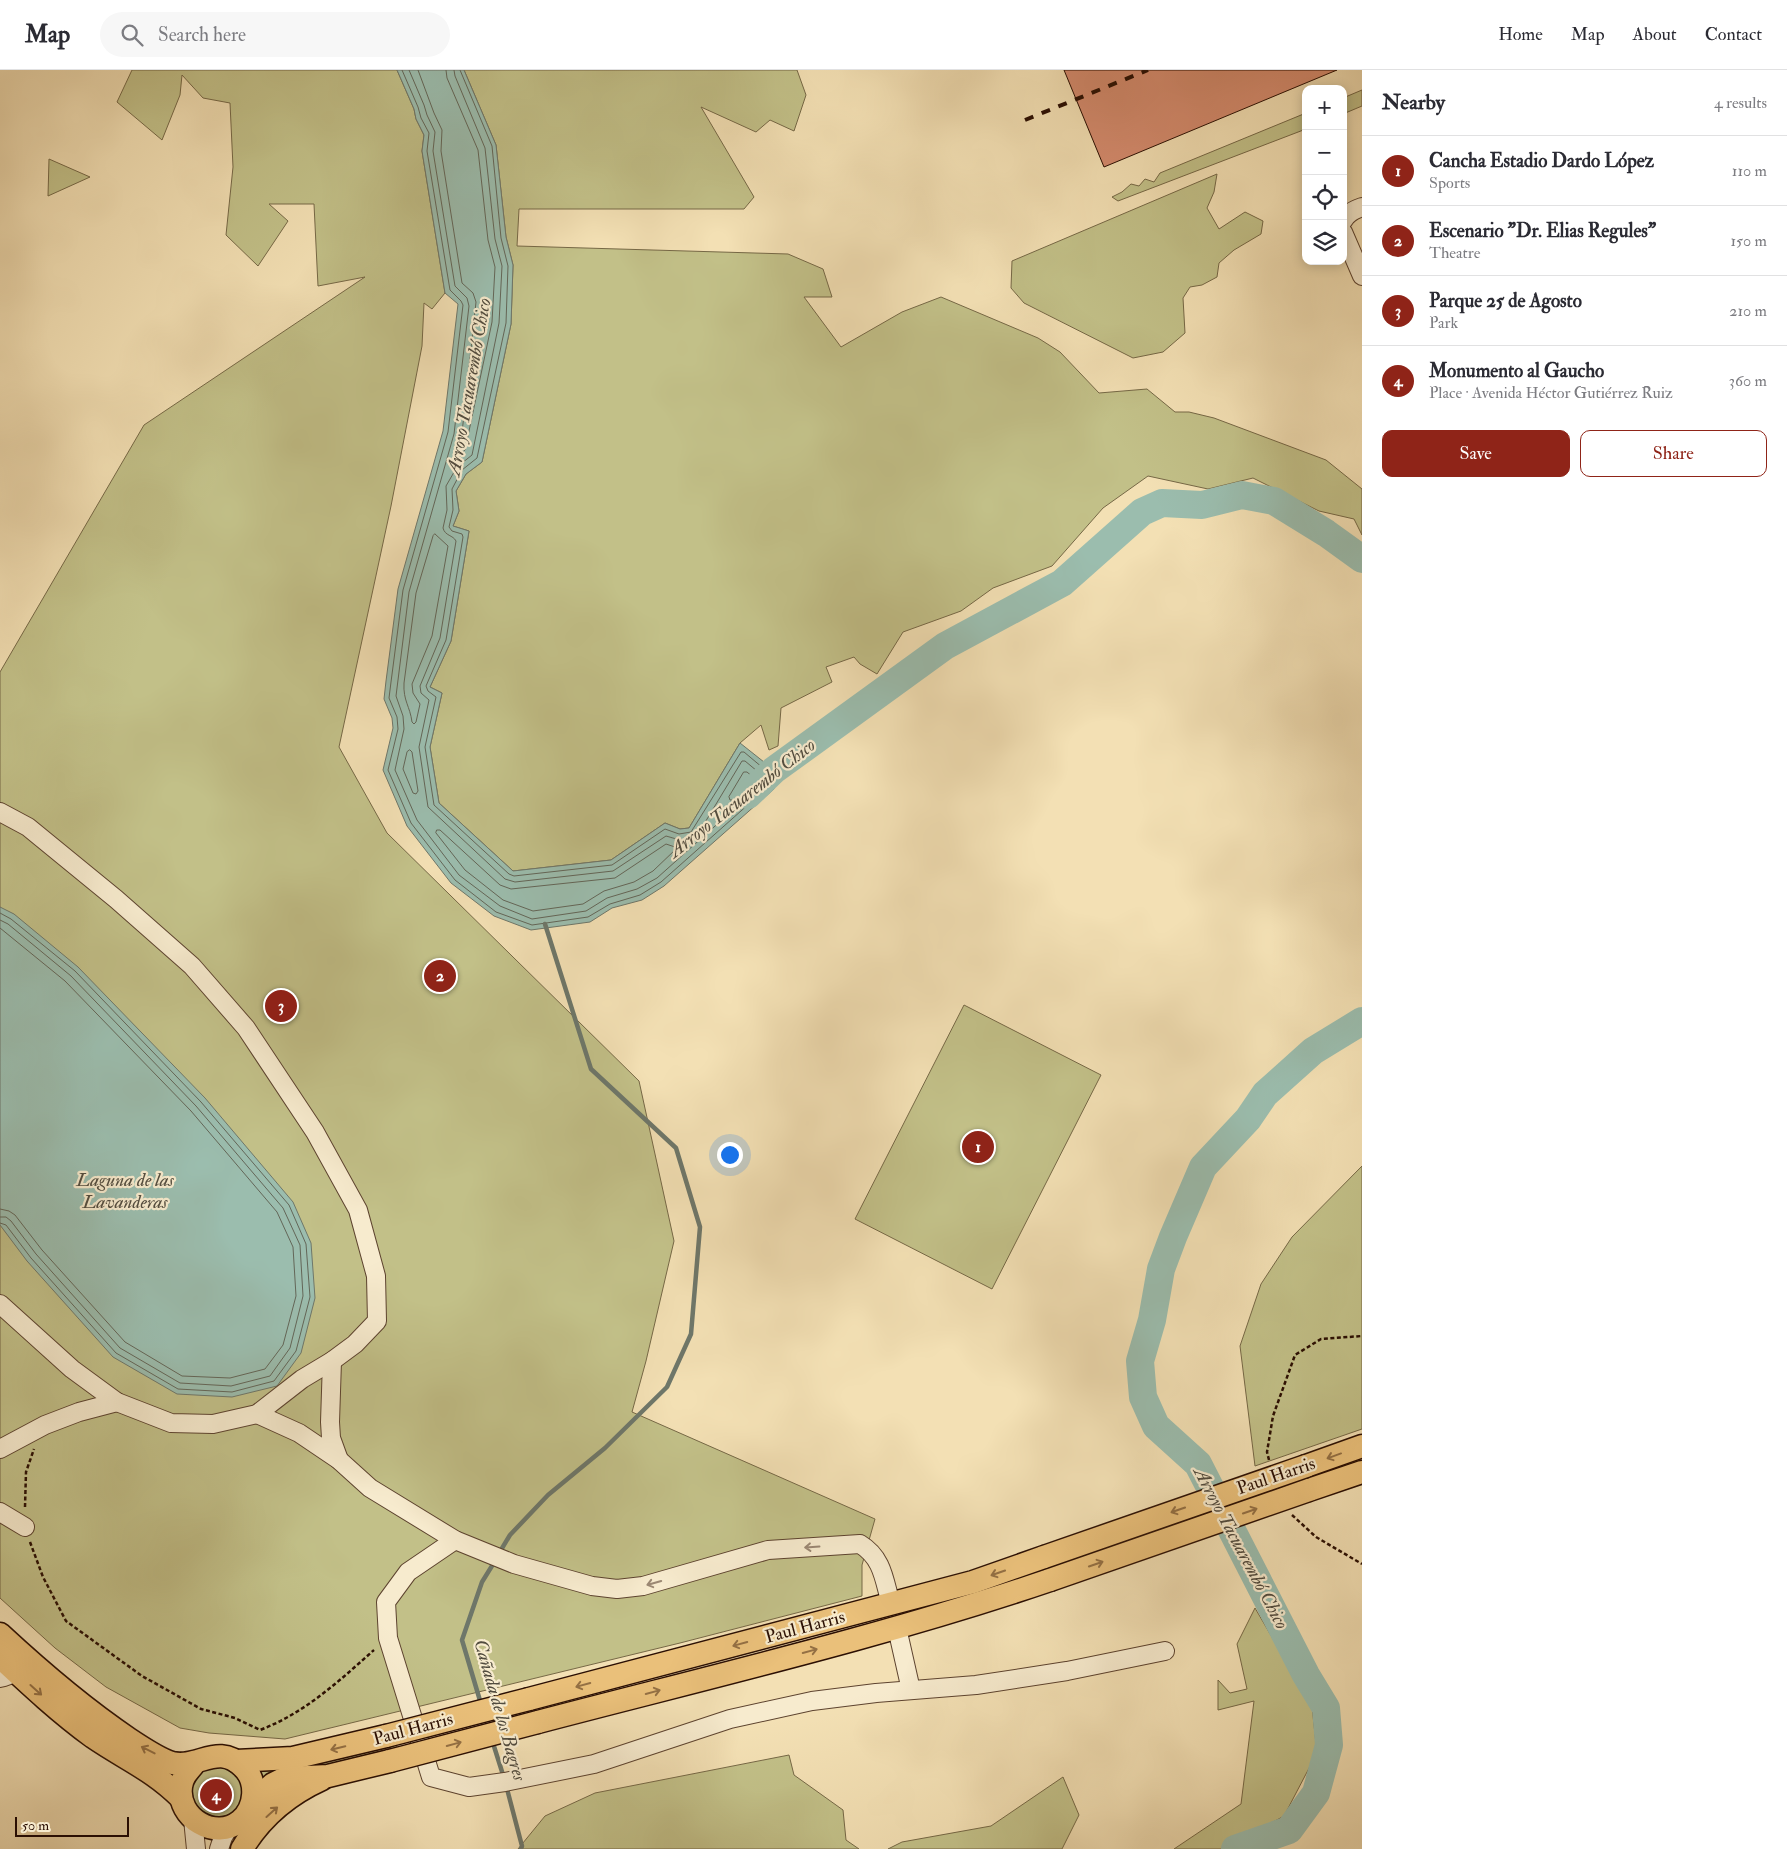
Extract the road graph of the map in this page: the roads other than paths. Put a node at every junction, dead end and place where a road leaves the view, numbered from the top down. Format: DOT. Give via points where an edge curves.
graph roads {
  1 [pos="1362,207"];
  2 [pos="1344,220"];
  3 [pos="1347,241"];
  4 [pos="1362,276"];
  5 [pos="0,812"];
  6 [pos="0,1304"];
  7 [pos="332,1361"];
  8 [pos="117,1402"];
  9 [pos="257,1414"];
  10 [pos="1362,1446"];
  11 [pos="0,1449"];
  12 [pos="339,1460"];
  13 [pos="1362,1472"];
  14 [pos="0,1512"];
  15 [pos="25,1527"];
  16 [pos="455,1540"];
  17 [pos="892,1604"];
  18 [pos="897,1628"];
  19 [pos="0,1634"];
  20 [pos="1164,1651"];
  21 [pos="11,1667"];
  22 [pos="912,1690"];
  23 [pos="236,1761"];
  24 [pos="194,1764"];
  25 [pos="328,1776"];
  26 [pos="181,1798"];
  27 [pos="252,1802"];
  28 [pos="193,1819"];
  29 [pos="230,1826"];
  30 [pos="196,1849"];
  31 [pos="219,1849"];
  32 [pos="242,1849"];
  1 -- 2 [label="street" via="1352,211"];
  3 -- 4 [label="street"];
  5 -- 7 [label="street" via="28,827 192,966 246,1028 316,1132 358,1210 376,1276 377,1322"];
  6 -- 8 [label="street" via="72,1369"];
  7 -- 9 [label="street"];
  7 -- 12 [label="street" via="331,1438"];
  8 -- 9 [label="street" via="171,1423 213,1424"];
  8 -- 11 [label="street" via="44,1425"];
  9 -- 12 [label="street" via="299,1433"];
  10 -- 17 [label="main road, Paul Harris, one-way, bridge" via="973,1582"];
  12 -- 16 [label="street" via="370,1488"];
  18 -- 13 [label="main road, Paul Harris, one-way, bridge" via="981,1604"];
  14 -- 15 [label="street"];
  17 -- 16 [label="street, one-way" via="876,1556 860,1544 768,1550 643,1586 618,1589 592,1586 514,1564"];
  16 -- 22 [label="street" via="408,1572 386,1602 388,1638 431,1777 469,1787 594,1764 739,1716 812,1701"];
  17 -- 18 [label="main road"];
  17 -- 23 [label="main road, Paul Harris, one-way, bridge" via="386,1736 293,1758"];
  18 -- 22 [label="street"];
  25 -- 18 [label="main road, Paul Harris, one-way, bridge"];
  19 -- 21 [label="main road"];
  20 -- 22 [label="street" via="1067,1671 976,1685"];
  24 -- 21 [label="main road, one-way" via="172,1763 141,1747 90,1712"];
  21 -- 26 [label="main road, one-way" via="78,1727 155,1774"];
  23 -- 24 [label="main road" via="214,1756"];
  23 -- 27 [label="main road" via="251,1778"];
  24 -- 26 [label="main road" via="185,1774"];
  25 -- 27 [label="main road, Paul Harris" via="281,1780"];
  32 -- 25 [label="main road, one-way" via="263,1820 289,1796"];
  26 -- 28 [label="main road"];
  27 -- 29 [label="main road" via="248,1812"];
  28 -- 29 [label="main road" via="204,1826"];
  28 -- 30 [label="street"];
  29 -- 31 [label="street"];
}
